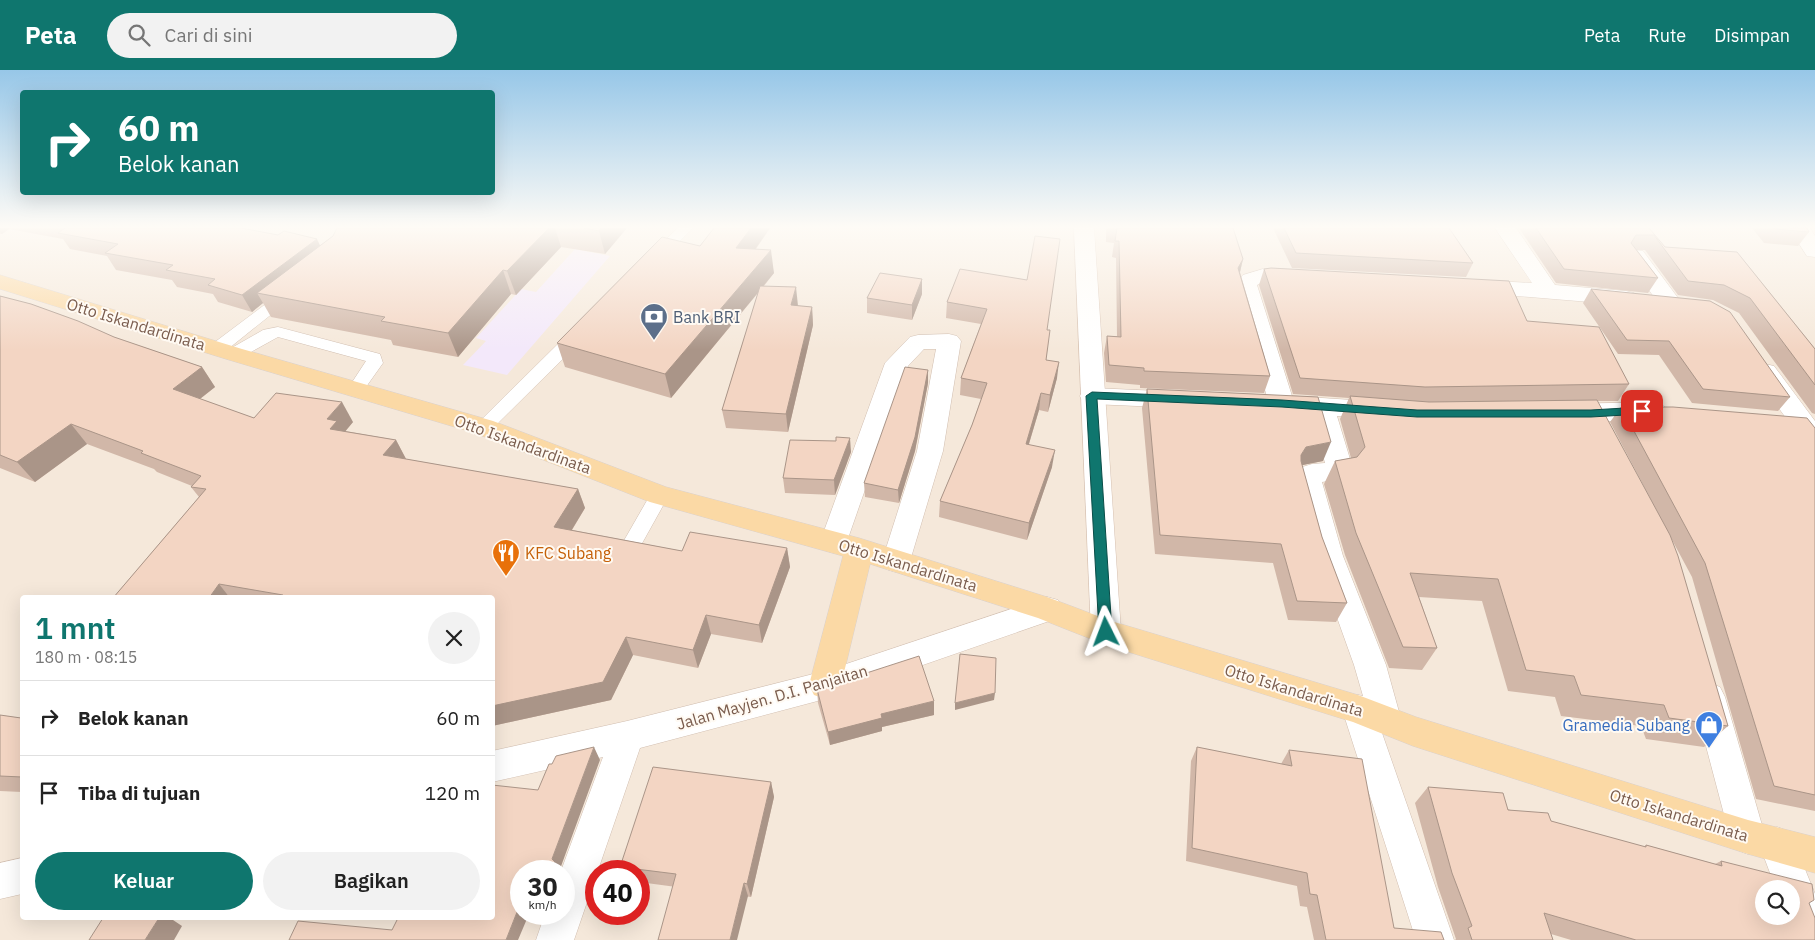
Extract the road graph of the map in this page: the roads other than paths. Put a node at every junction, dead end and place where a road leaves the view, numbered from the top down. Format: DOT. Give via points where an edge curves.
graph roads {
  1 [pos="1086,269"];
  2 [pos="1533,269"];
  3 [pos="1647,269"];
  4 [pos="1324,278"];
  5 [pos="0,282"];
  6 [pos="300,285"];
  7 [pos="1460,286"];
  8 [pos="1548,291"];
  9 [pos="588,324"];
  10 [pos="225,351"];
  11 [pos="1751,351"];
  12 [pos="1092,396"];
  13 [pos="1206,401"];
  14 [pos="1253,403"];
  15 [pos="1282,404"];
  16 [pos="1322,407"];
  17 [pos="1681,412"];
  18 [pos="1408,413"];
  19 [pos="1542,413"];
  20 [pos="1774,420"];
  21 [pos="484,428"];
  22 [pos="1810,429"];
  23 [pos="660,495"];
  24 [pos="634,542"];
  25 [pos="846,545"];
  26 [pos="896,562"];
  27 [pos="1047,609"];
  28 [pos="1106,632"];
  29 [pos="1702,674"];
  30 [pos="825,685"];
  31 [pos="1371,714"];
  32 [pos="627,736"];
  33 [pos="495,766"];
  34 [pos="1763,840"];
  35 [pos="1815,855"];
  36 [pos="20,876"];
  37 [pos="0,881"];
  38 [pos="554,940"];
  39 [pos="1435,940"];
  40 [pos="1814,940"];
  1 -- 12 [label="street"];
  2 -- 8 [label="street"];
  3 -- 8 [label="street" via="1679,304"];
  4 -- 15 [label="street" via="1266,275 1250,279 1246,284"];
  5 -- 10 [label="main road, Otto Iskandardinata"];
  6 -- 10 [label="lane"];
  7 -- 8 [label="street"];
  9 -- 21 [label="lane"];
  10 -- 21 [label="main road, Otto Iskandardinata"];
  11 -- 22 [label="street"];
  12 -- 13 [label="street"];
  12 -- 28 [label="street"];
  14 -- 15 [label="street"];
  15 -- 16 [label="street"];
  16 -- 18 [label="street"];
  16 -- 31 [label="street" via="1340,469 1333,473 1312,473 1308,480 1330,556 1370,665"];
  17 -- 19 [label="street" via="1642,411 1597,426"];
  20 -- 22 [label="street"];
  21 -- 23 [label="main road, Otto Iskandardinata"];
  23 -- 24 [label="lane"];
  23 -- 25 [label="main road, Otto Iskandardinata"];
  25 -- 26 [label="main road, Otto Iskandardinata"];
  25 -- 26 [label="street" via="897,363 918,342 948,340 930,451"];
  25 -- 30 [label="main road"];
  26 -- 27 [label="main road, Otto Iskandardinata"];
  27 -- 28 [label="main road, Otto Iskandardinata"];
  27 -- 30 [label="street, Jalan Mayjen. D.I. Panjaitan"];
  28 -- 31 [label="main road, Otto Iskandardinata"];
  29 -- 34 [label="street"];
  30 -- 32 [label="street, Jalan Mayjen. D.I. Panjaitan"];
  31 -- 34 [label="main road, Otto Iskandardinata" via="1413,731"];
  31 -- 39 [label="street"];
  32 -- 33 [label="street, Jalan Mayjen. D.I. Panjaitan"];
  32 -- 38 [label="street"];
  34 -- 35 [label="main road, Otto Iskandardinata"];
  34 -- 40 [label="street"];
  36 -- 37 [label="street"];
}
